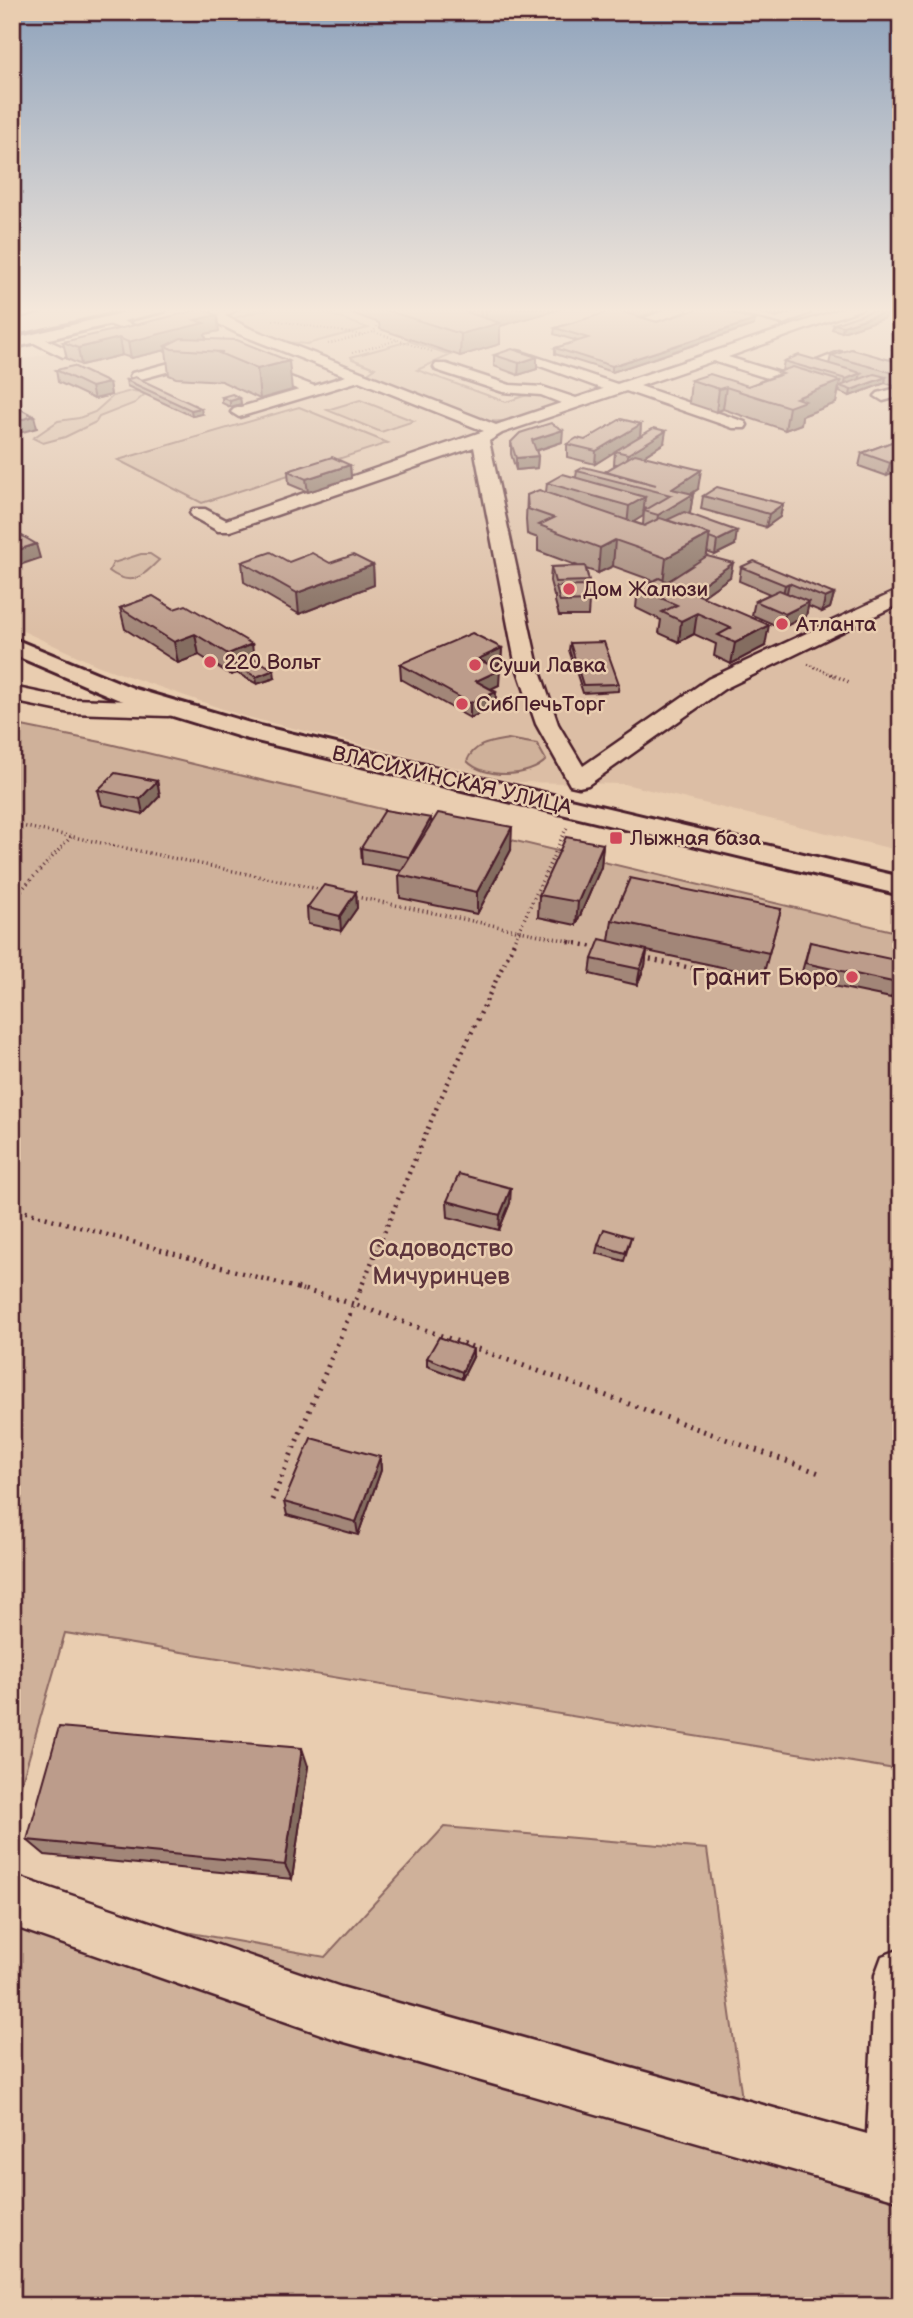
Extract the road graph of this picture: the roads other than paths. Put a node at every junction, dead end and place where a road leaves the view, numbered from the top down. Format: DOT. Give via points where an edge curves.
graph roads {
  1 [pos="448,416"];
  2 [pos="538,416"];
  3 [pos="711,416"];
  4 [pos="739,425"];
  5 [pos="489,435"];
  6 [pos="199,513"];
  7 [pos="901,594"];
  8 [pos="12,645"];
  9 [pos="12,694"];
  10 [pos="168,709"];
  11 [pos="579,780"];
  12 [pos="575,810"];
  13 [pos="901,886"];
  14 [pos="12,1900"];
  15 [pos="901,1975"];
  1 -- 5 [label="street"];
  2 -- 5 [label="street"];
  3 -- 4 [label="street"];
  5 -- 6 [label="street" via="224,527"];
  5 -- 11 [label="street" via="526,662 547,724"];
  7 -- 11 [label="street" via="716,684"];
  8 -- 10 [label="main road, ВЛАСИХИНСКАЯ УЛИЦА"];
  9 -- 10 [label="street" via="70,706"];
  10 -- 12 [label="main road, ВЛАСИХИНСКАЯ УЛИЦА"];
  11 -- 12 [label="street"];
  12 -- 13 [label="main road, ВЛАСИХИНСКАЯ УЛИЦА"];
  14 -- 15 [label="street" via="341,2014 894,2170"];
}
